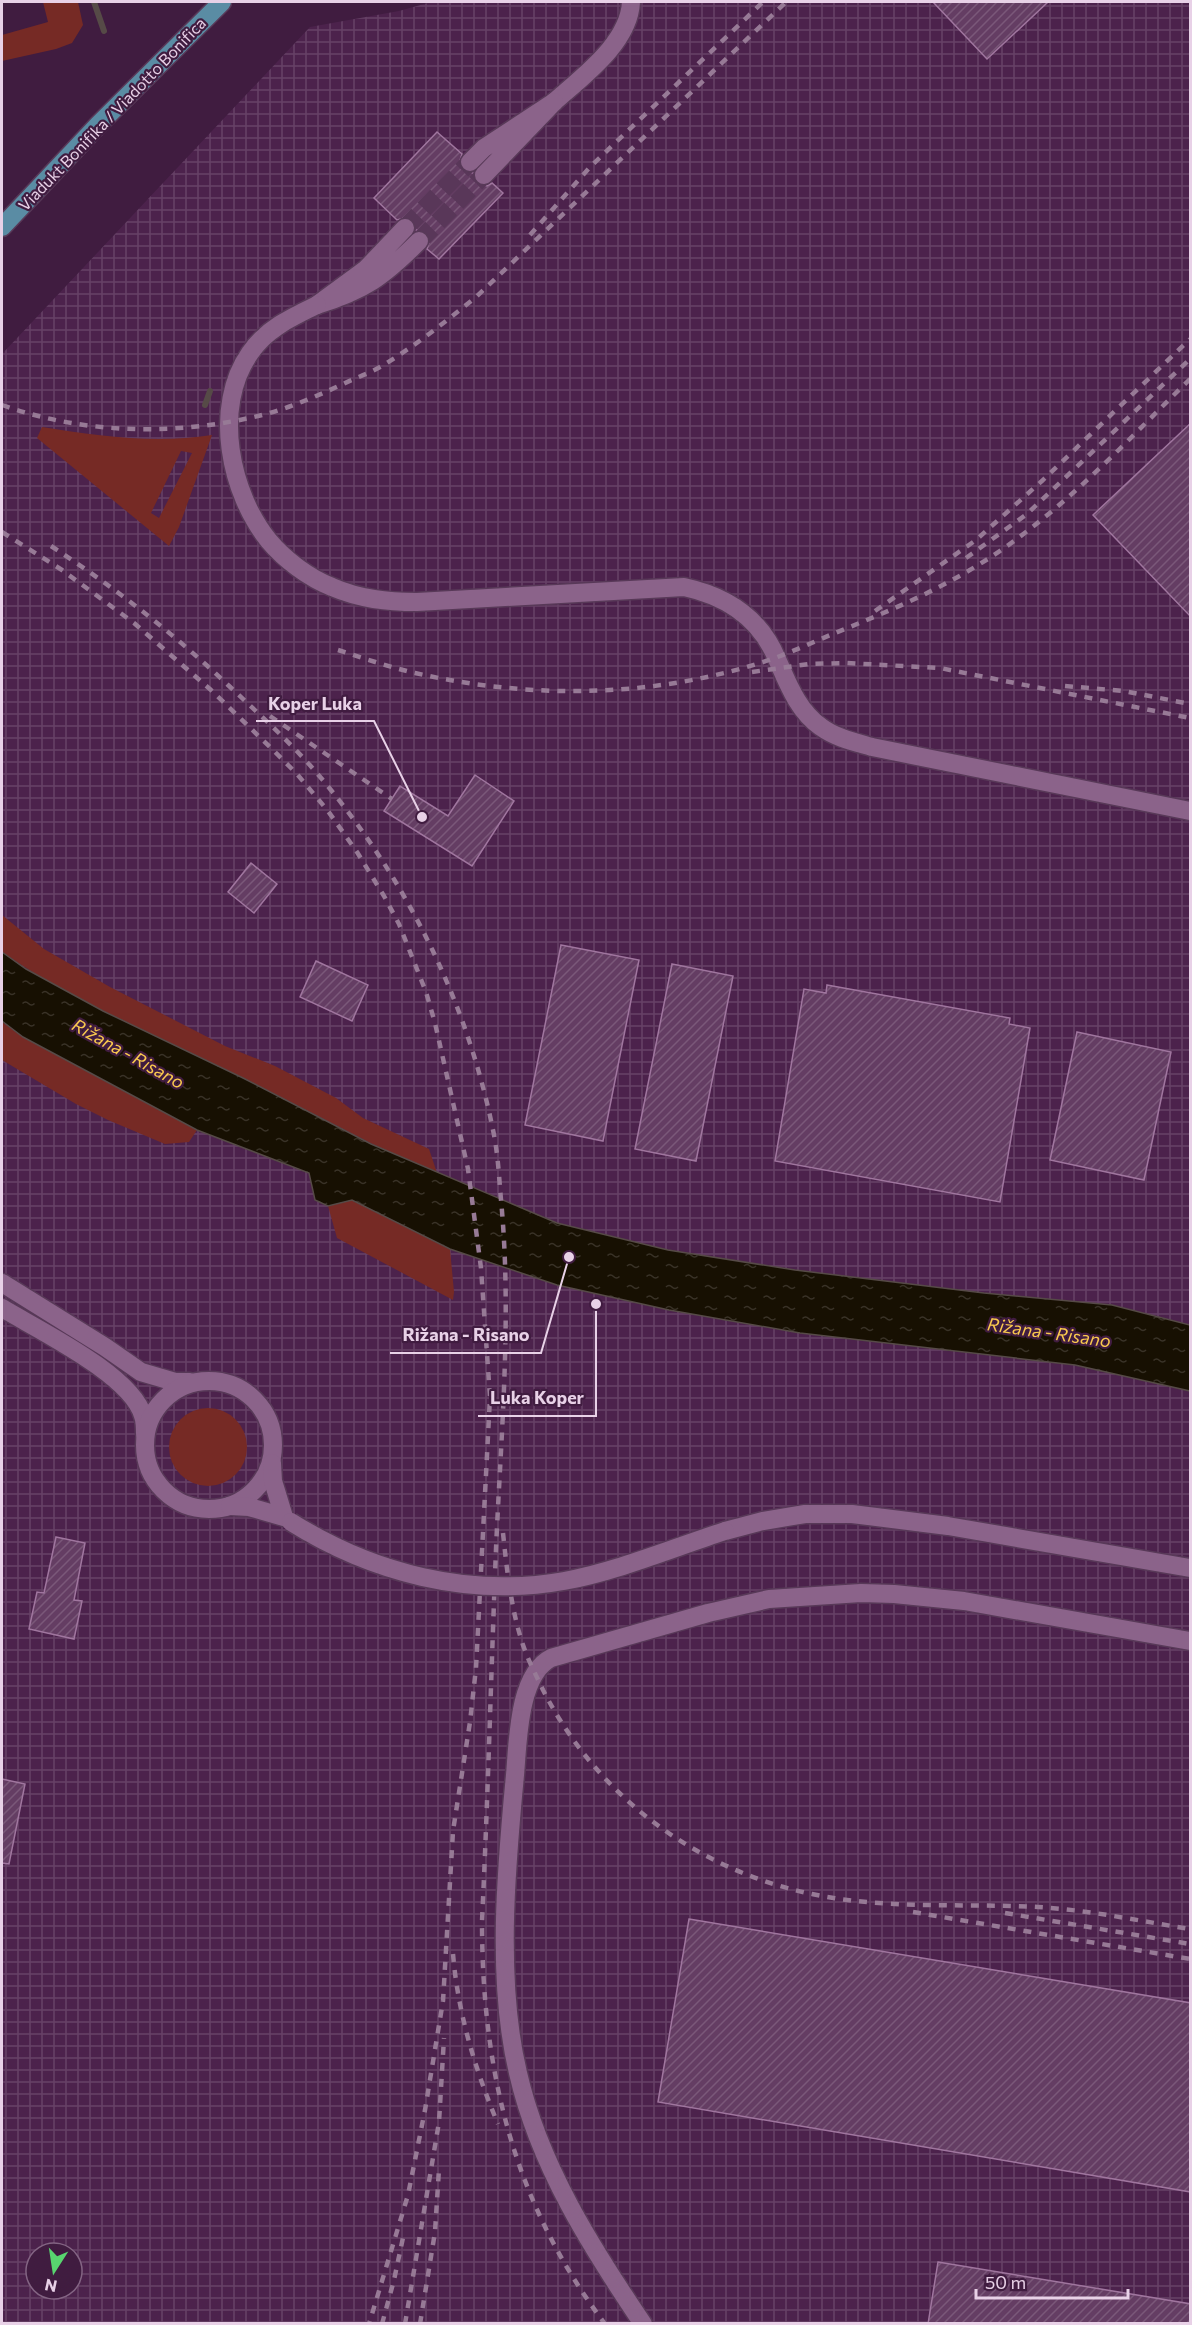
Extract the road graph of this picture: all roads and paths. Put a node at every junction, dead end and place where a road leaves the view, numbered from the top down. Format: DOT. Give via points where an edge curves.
graph roads {
  1 [pos="222,2"];
  2 [pos="631,2"];
  3 [pos="554,102"];
  4 [pos="470,162"];
  5 [pos="484,175"];
  6 [pos="2,227"];
  7 [pos="405,228"];
  8 [pos="418,241"];
  9 [pos="316,305"];
  10 [pos="1191,811"];
  11 [pos="2,1283"];
  12 [pos="2,1308"];
  13 [pos="198,1382"];
  14 [pos="145,1435"];
  15 [pos="272,1460"];
  16 [pos="230,1506"];
  17 [pos="288,1520"];
  18 [pos="1191,1568"];
  19 [pos="1191,1641"];
  20 [pos="643,2324"];
  1 -- 6 [label="main road, Viadukt Bonifika / Viadotto Bonifica"];
  2 -- 3 [label="street" via="623,32"];
  3 -- 4 [label="street" via="484,148"];
  3 -- 5 [label="street"];
  7 -- 9 [label="street" via="366,269"];
  8 -- 9 [label="street" via="377,279 351,294"];
  9 -- 10 [label="street" via="279,324 250,352 232,399 229,422 235,472 256,522 270,542 309,575 359,597 389,602 684,587 705,591 740,610 766,636 790,690 806,714 838,737"];
  11 -- 13 [label="street" via="141,1372 174,1382"];
  12 -- 14 [label="street" via="122,1385 143,1415"];
  13 -- 14 [label="street" via="180,1386 168,1396 150,1419"];
  13 -- 15 [label="street" via="216,1381 250,1395 270,1424"];
  14 -- 16 [label="street" via="150,1471 173,1499 201,1509"];
  15 -- 16 [label="street" via="255,1491"];
  15 -- 17 [label="street" via="273,1481"];
  16 -- 17 [label="street" via="249,1507"];
  17 -- 18 [label="street, bridge" via="336,1548 398,1571 434,1580 502,1587 588,1575 725,1531 805,1514 852,1514 948,1526"];
  19 -- 20 [label="street" via="941,1598 849,1593 769,1599 708,1613 551,1658 540,1667 529,1685 519,1731 506,1873 510,2022 518,2073 552,2170"];
}
